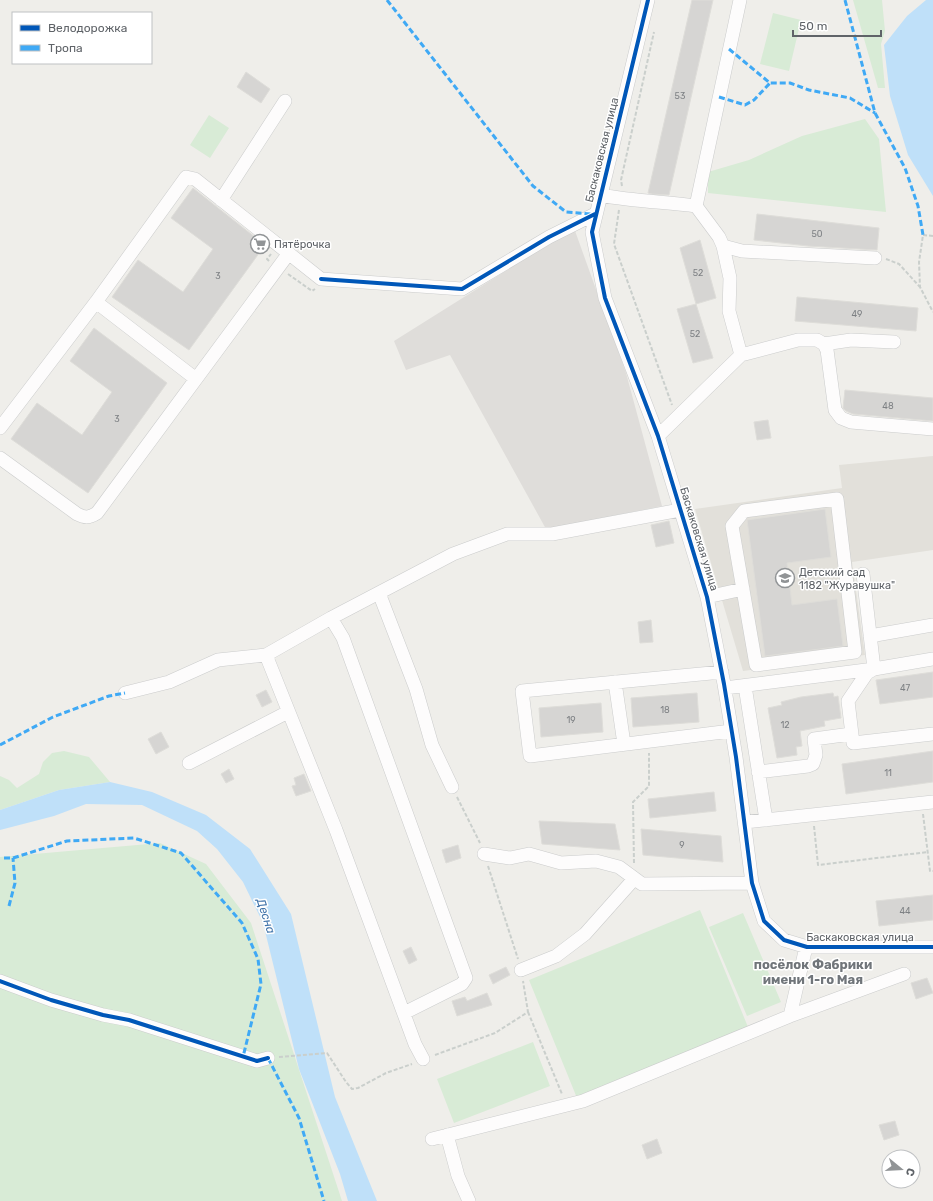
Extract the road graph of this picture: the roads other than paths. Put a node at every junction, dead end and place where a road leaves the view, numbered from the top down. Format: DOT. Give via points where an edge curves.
graph roads {
  1 [pos="648,0"];
  2 [pos="740,0"];
  3 [pos="285,101"];
  4 [pos="600,195"];
  5 [pos="221,200"];
  6 [pos="696,206"];
  7 [pos="595,214"];
  8 [pos="723,246"];
  9 [pos="289,253"];
  10 [pos="875,258"];
  11 [pos="96,302"];
  12 [pos="894,342"];
  13 [pos="824,344"];
  14 [pos="741,355"];
  15 [pos="196,379"];
  16 [pos="0,428"];
  17 [pos="933,429"];
  18 [pos="658,436"];
  19 [pos="0,458"];
  20 [pos="680,510"];
  21 [pos="863,574"];
  22 [pos="743,589"];
  23 [pos="379,593"];
  24 [pos="708,597"];
  25 [pos="331,618"];
  26 [pos="933,626"];
  27 [pos="870,636"];
  28 [pos="266,655"];
  29 [pos="933,659"];
  30 [pos="874,669"];
  31 [pos="722,672"];
  32 [pos="615,682"];
  33 [pos="745,686"];
  34 [pos="725,688"];
  35 [pos="125,693"];
  36 [pos="288,712"];
  37 [pos="731,731"];
  38 [pos="851,734"];
  39 [pos="933,734"];
  40 [pos="624,744"];
  41 [pos="189,763"];
  42 [pos="758,772"];
  43 [pos="452,787"];
  44 [pos="928,802"];
  45 [pos="766,820"];
  46 [pos="744,822"];
  47 [pos="484,854"];
  48 [pos="634,878"];
  49 [pos="752,883"];
  50 [pos="806,947"];
  51 [pos="933,947"];
  52 [pos="521,970"];
  53 [pos="904,974"];
  54 [pos="0,981"];
  55 [pos="404,1013"];
  56 [pos="790,1016"];
  57 [pos="268,1058"];
  58 [pos="423,1060"];
  59 [pos="447,1135"];
  60 [pos="432,1139"];
  61 [pos="469,1201"];
  1 -- 4 [label="street, Баскаковская улица"];
  2 -- 6 [label="street"];
  3 -- 5 [label="street"];
  4 -- 6 [label="street" via="628,201 656,201"];
  4 -- 7 [label="street, Баскаковская улица"];
  5 -- 9 [label="street"];
  5 -- 11 [label="street" via="195,179 186,177"];
  6 -- 8 [label="street"];
  7 -- 9 [label="street" via="549,237 462,289 319,283"];
  7 -- 18 [label="street, Баскаковская улица" via="592,232 605,298"];
  8 -- 10 [label="street" via="742,250"];
  8 -- 14 [label="street" via="730,278 729,311"];
  9 -- 15 [label="street"];
  11 -- 15 [label="street"];
  11 -- 16 [label="street"];
  12 -- 13 [label="street" via="851,340"];
  13 -- 14 [label="street" via="817,340 798,340"];
  13 -- 17 [label="street" via="835,410 841,418 851,422"];
  14 -- 18 [label="street"];
  15 -- 19 [label="street" via="97,513 91,517 77,514"];
  18 -- 20 [label="street, Баскаковская улица"];
  20 -- 23 [label="street" via="552,534 507,534 453,554"];
  20 -- 24 [label="street, Баскаковская улица"];
  21 -- 27 [label="street"];
  22 -- 22 [label="street" via="732,526 744,511 837,499 855,652 756,665"];
  22 -- 24 [label="street"];
  23 -- 25 [label="street"];
  23 -- 43 [label="street" via="416,689 432,745"];
  24 -- 31 [label="street, Баскаковская улица"];
  25 -- 28 [label="street"];
  25 -- 55 [label="street" via="343,638 466,978 462,984"];
  26 -- 27 [label="street"];
  27 -- 30 [label="street"];
  28 -- 35 [label="street" via="218,660 169,682"];
  28 -- 36 [label="street"];
  29 -- 30 [label="street"];
  30 -- 33 [label="street"];
  30 -- 38 [label="street" via="867,673 848,701"];
  31 -- 32 [label="street"];
  31 -- 34 [label="street, Баскаковская улица"];
  32 -- 40 [label="street"];
  32 -- 40 [label="street" via="522,691 530,756"];
  33 -- 34 [label="street"];
  33 -- 42 [label="street"];
  34 -- 37 [label="street, Баскаковская улица"];
  36 -- 41 [label="street"];
  36 -- 55 [label="street" via="336,830"];
  37 -- 40 [label="street"];
  37 -- 46 [label="street, Баскаковская улица"];
  38 -- 39 [label="street" via="852,743"];
  38 -- 42 [label="street" via="814,739 816,755 813,764"];
  42 -- 45 [label="street"];
  44 -- 45 [label="street"];
  45 -- 46 [label="street"];
  46 -- 49 [label="street, Баскаковская улица"];
  47 -- 48 [label="street" via="510,858 529,854 561,863 596,861 619,867"];
  48 -- 49 [label="street" via="642,884"];
  48 -- 52 [label="street" via="585,934 556,956"];
  49 -- 50 [label="street, Баскаковская улица" via="764,921 784,940"];
  50 -- 51 [label="street, Баскаковская улица"];
  50 -- 56 [label="street"];
  53 -- 56 [label="street"];
  54 -- 57 [label="street" via="51,1000 129,1020 257,1061"];
  55 -- 58 [label="street"];
  56 -- 59 [label="street" via="584,1101"];
  59 -- 60 [label="street"];
  59 -- 61 [label="street" via="458,1176"];
}
